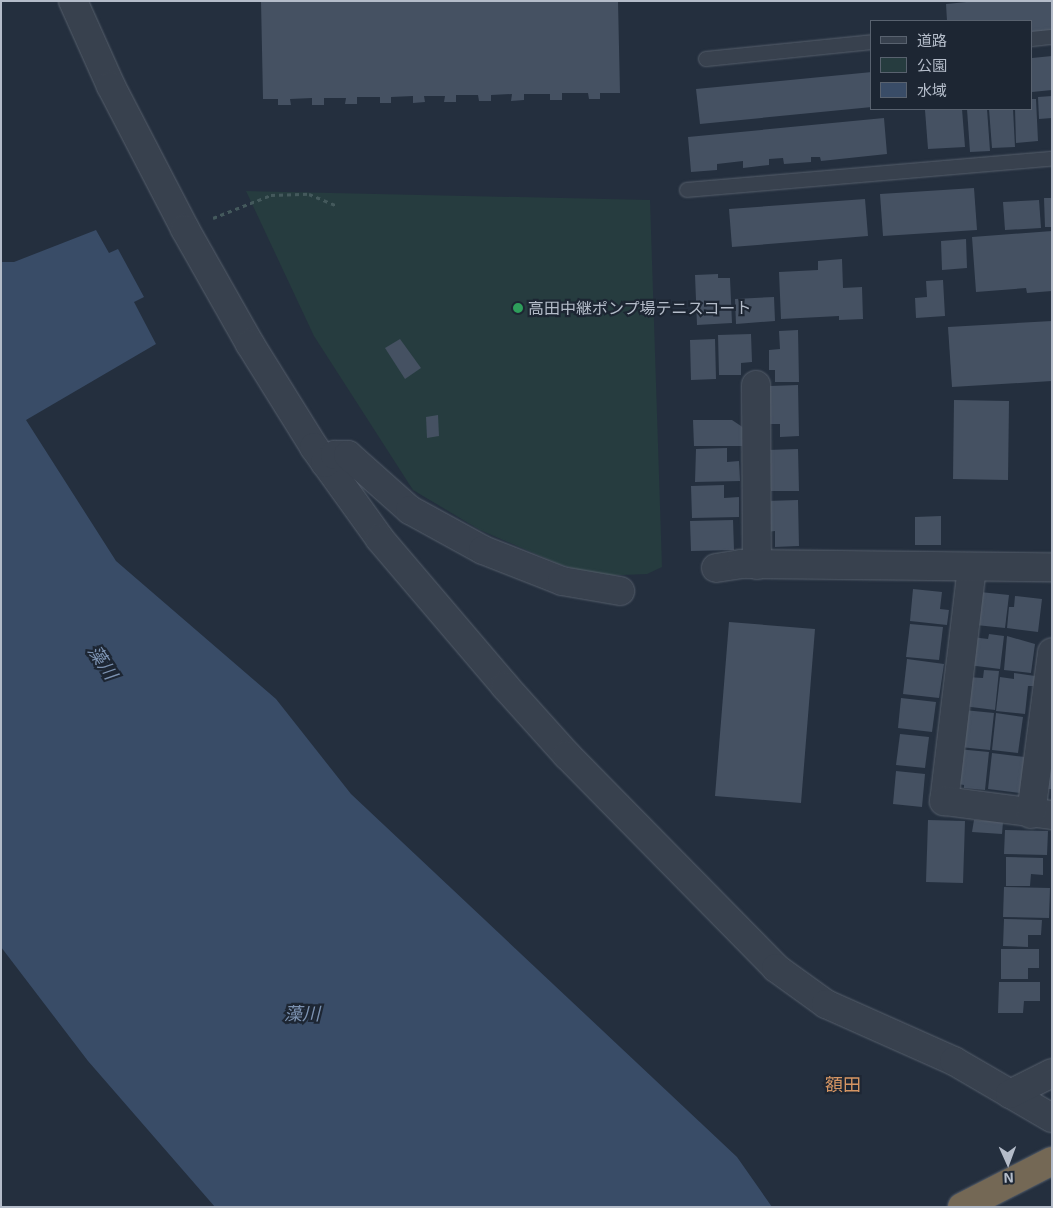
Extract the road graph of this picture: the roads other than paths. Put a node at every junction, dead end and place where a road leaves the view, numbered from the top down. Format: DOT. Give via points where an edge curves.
graph roads {
  1 [pos="73,1"];
  2 [pos="1052,37"];
  3 [pos="1033,38"];
  4 [pos="870,42"];
  5 [pos="706,59"];
  6 [pos="1052,159"];
  7 [pos="688,190"];
  8 [pos="756,385"];
  9 [pos="325,463"];
  10 [pos="757,565"];
  11 [pos="972,567"];
  12 [pos="1052,567"];
  13 [pos="716,568"];
  14 [pos="620,591"];
  15 [pos="1052,652"];
  16 [pos="1042,814"];
  17 [pos="1052,1073"];
  18 [pos="1010,1094"];
  19 [pos="1052,1118"];
  20 [pos="1050,1162"];
  21 [pos="962,1207"];
  1 -- 9 [label="street" via="111,86 185,229 250,344"];
  2 -- 3 [label="lane"];
  4 -- 5 [label="lane"];
  6 -- 7 [label="lane"];
  8 -- 10 [label="street"];
  9 -- 14 [label="street" via="335,455 348,455 410,510 483,550 562,581"];
  9 -- 18 [label="street" via="380,539 567,755 776,968 826,1004 954,1061"];
  10 -- 11 [label="street"];
  10 -- 13 [label="street"];
  11 -- 12 [label="street"];
  11 -- 16 [label="street" via="944,801"];
  15 -- 16 [label="street"];
  17 -- 18 [label="street"];
  18 -- 19 [label="street"];
  20 -- 21 [label="highway"];
}
